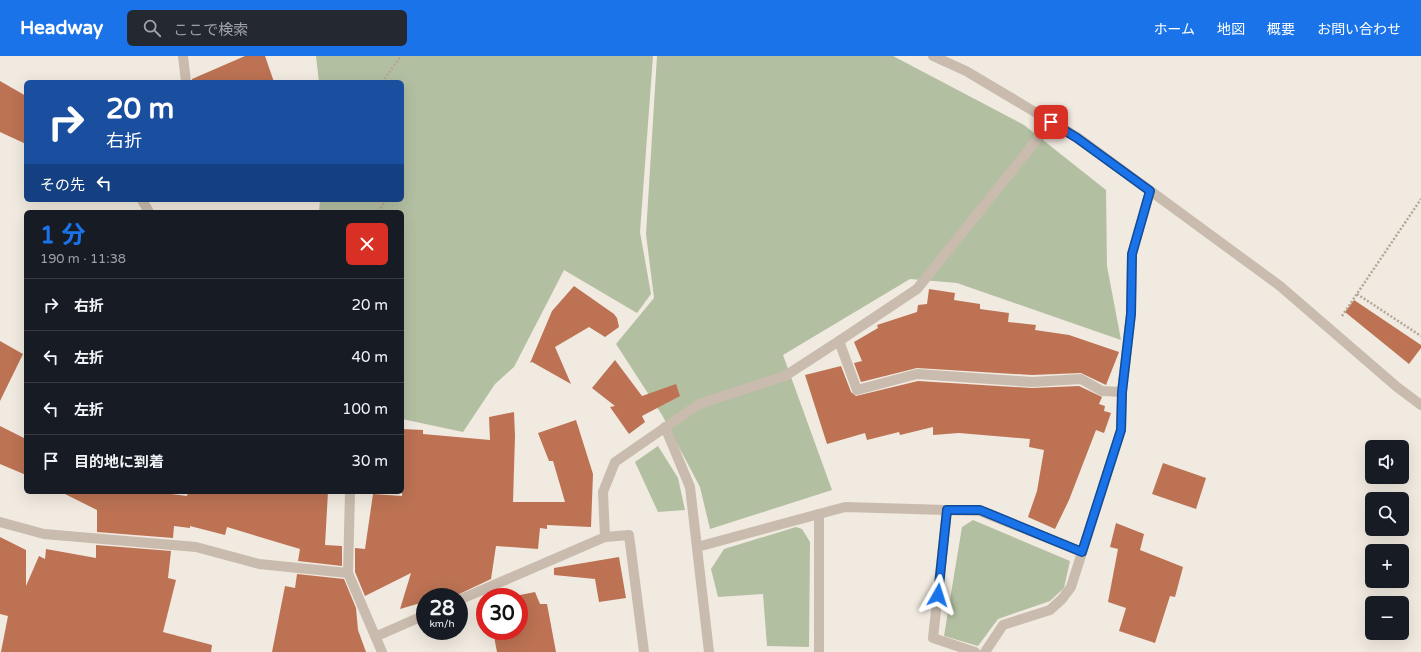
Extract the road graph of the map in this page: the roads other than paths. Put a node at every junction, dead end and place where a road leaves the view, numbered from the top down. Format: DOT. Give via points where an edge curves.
graph roads {
  1 [pos="184,56"];
  2 [pos="933,56"];
  3 [pos="186,80"];
  4 [pos="1051,122"];
  5 [pos="1150,191"];
  6 [pos="839,341"];
  7 [pos="1122,392"];
  8 [pos="1421,405"];
  9 [pos="666,428"];
  10 [pos="350,494"];
  11 [pos="947,510"];
  12 [pos="819,514"];
  13 [pos="0,522"];
  14 [pos="604,537"];
  15 [pos="697,547"];
  16 [pos="1082,552"];
  17 [pos="348,573"];
  18 [pos="468,596"];
  19 [pos="416,619"];
  20 [pos="377,636"];
  21 [pos="382,652"];
  22 [pos="644,652"];
  23 [pos="708,652"];
  24 [pos="819,652"];
  25 [pos="975,652"];
  26 [pos="985,652"];
  1 -- 3 [label="street"];
  2 -- 4 [label="street" via="966,71"];
  4 -- 5 [label="street"];
  4 -- 6 [label="street" via="917,289"];
  5 -- 7 [label="street" via="1132,254 1131,314"];
  5 -- 8 [label="street" via="1280,286"];
  6 -- 7 [label="street" via="857,390 917,374 1032,382 1081,379 1102,391"];
  6 -- 9 [label="street" via="785,376 699,404"];
  7 -- 16 [label="street" via="1121,430"];
  9 -- 14 [label="street" via="615,462 603,492"];
  9 -- 15 [label="street" via="690,487"];
  10 -- 17 [label="street"];
  11 -- 12 [label="street" via="845,507"];
  11 -- 16 [label="street" via="980,510"];
  11 -- 25 [label="street" via="933,638"];
  12 -- 15 [label="street"];
  12 -- 24 [label="street"];
  13 -- 17 [label="street" via="44,534 196,547 259,564"];
  14 -- 18 [label="street"];
  14 -- 22 [label="street" via="629,535"];
  15 -- 23 [label="street"];
  16 -- 26 [label="street" via="1071,587 1062,600 1050,610 1003,625"];
  17 -- 20 [label="street"];
  19 -- 20 [label="street"];
  20 -- 21 [label="street"];
}
